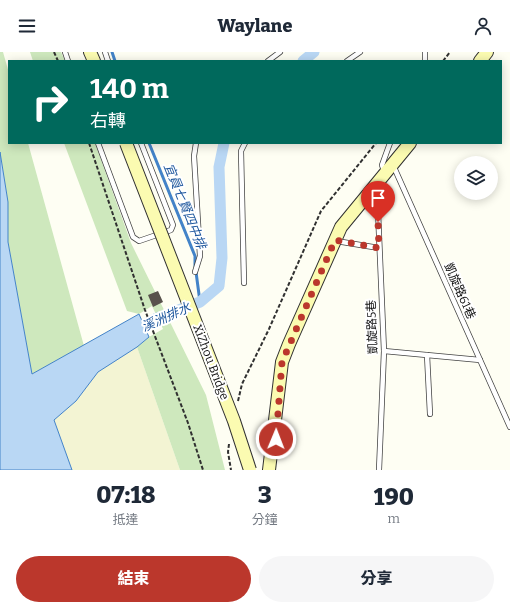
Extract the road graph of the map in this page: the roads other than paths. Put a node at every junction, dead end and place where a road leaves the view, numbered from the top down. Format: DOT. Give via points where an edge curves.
graph roads {
  1 [pos="280,52"];
  2 [pos="360,52"];
  3 [pos="488,52"];
  4 [pos="269,60"];
  5 [pos="348,60"];
  6 [pos="481,60"];
  7 [pos="98,144"];
  8 [pos="126,144"];
  9 [pos="140,144"];
  10 [pos="196,144"];
  11 [pos="244,144"];
  12 [pos="390,144"];
  13 [pos="409,144"];
  14 [pos="393,163"];
  15 [pos="380,178"];
  16 [pos="335,240"];
  17 [pos="379,248"];
  18 [pos="195,272"];
  19 [pos="244,283"];
  20 [pos="384,351"];
  21 [pos="427,355"];
  22 [pos="480,360"];
  23 [pos="430,414"];
  24 [pos="276,424"];
  25 [pos="510,426"];
  26 [pos="250,470"];
  27 [pos="269,470"];
  28 [pos="276,470"];
  29 [pos="379,470"];
  1 -- 4 [label="lane"];
  2 -- 5 [label="lane"];
  3 -- 6 [label="street"];
  7 -- 9 [label="lane" via="133,237 139,241 171,230 173,225"];
  8 -- 26 [label="street, XiZhou Bridge, bridge" via="234,421"];
  10 -- 18 [label="lane" via="194,156 200,256"];
  11 -- 19 [label="lane" via="241,151"];
  12 -- 15 [label="lane, 凱旋路5巷"];
  13 -- 14 [label="street"];
  14 -- 15 [label="street"];
  14 -- 22 [label="lane, 凱旋路61巷"];
  15 -- 16 [label="street" via="341,227"];
  15 -- 17 [label="lane, 凱旋路5巷"];
  16 -- 17 [label="lane"];
  16 -- 24 [label="street" via="282,362"];
  17 -- 20 [label="lane, 凱旋路5巷"];
  20 -- 21 [label="lane"];
  20 -- 29 [label="lane, 凱旋路5巷"];
  21 -- 22 [label="lane"];
  21 -- 23 [label="lane"];
  22 -- 25 [label="lane, 凱旋路61巷"];
  24 -- 27 [label="street"];
  24 -- 28 [label="street"];
}
